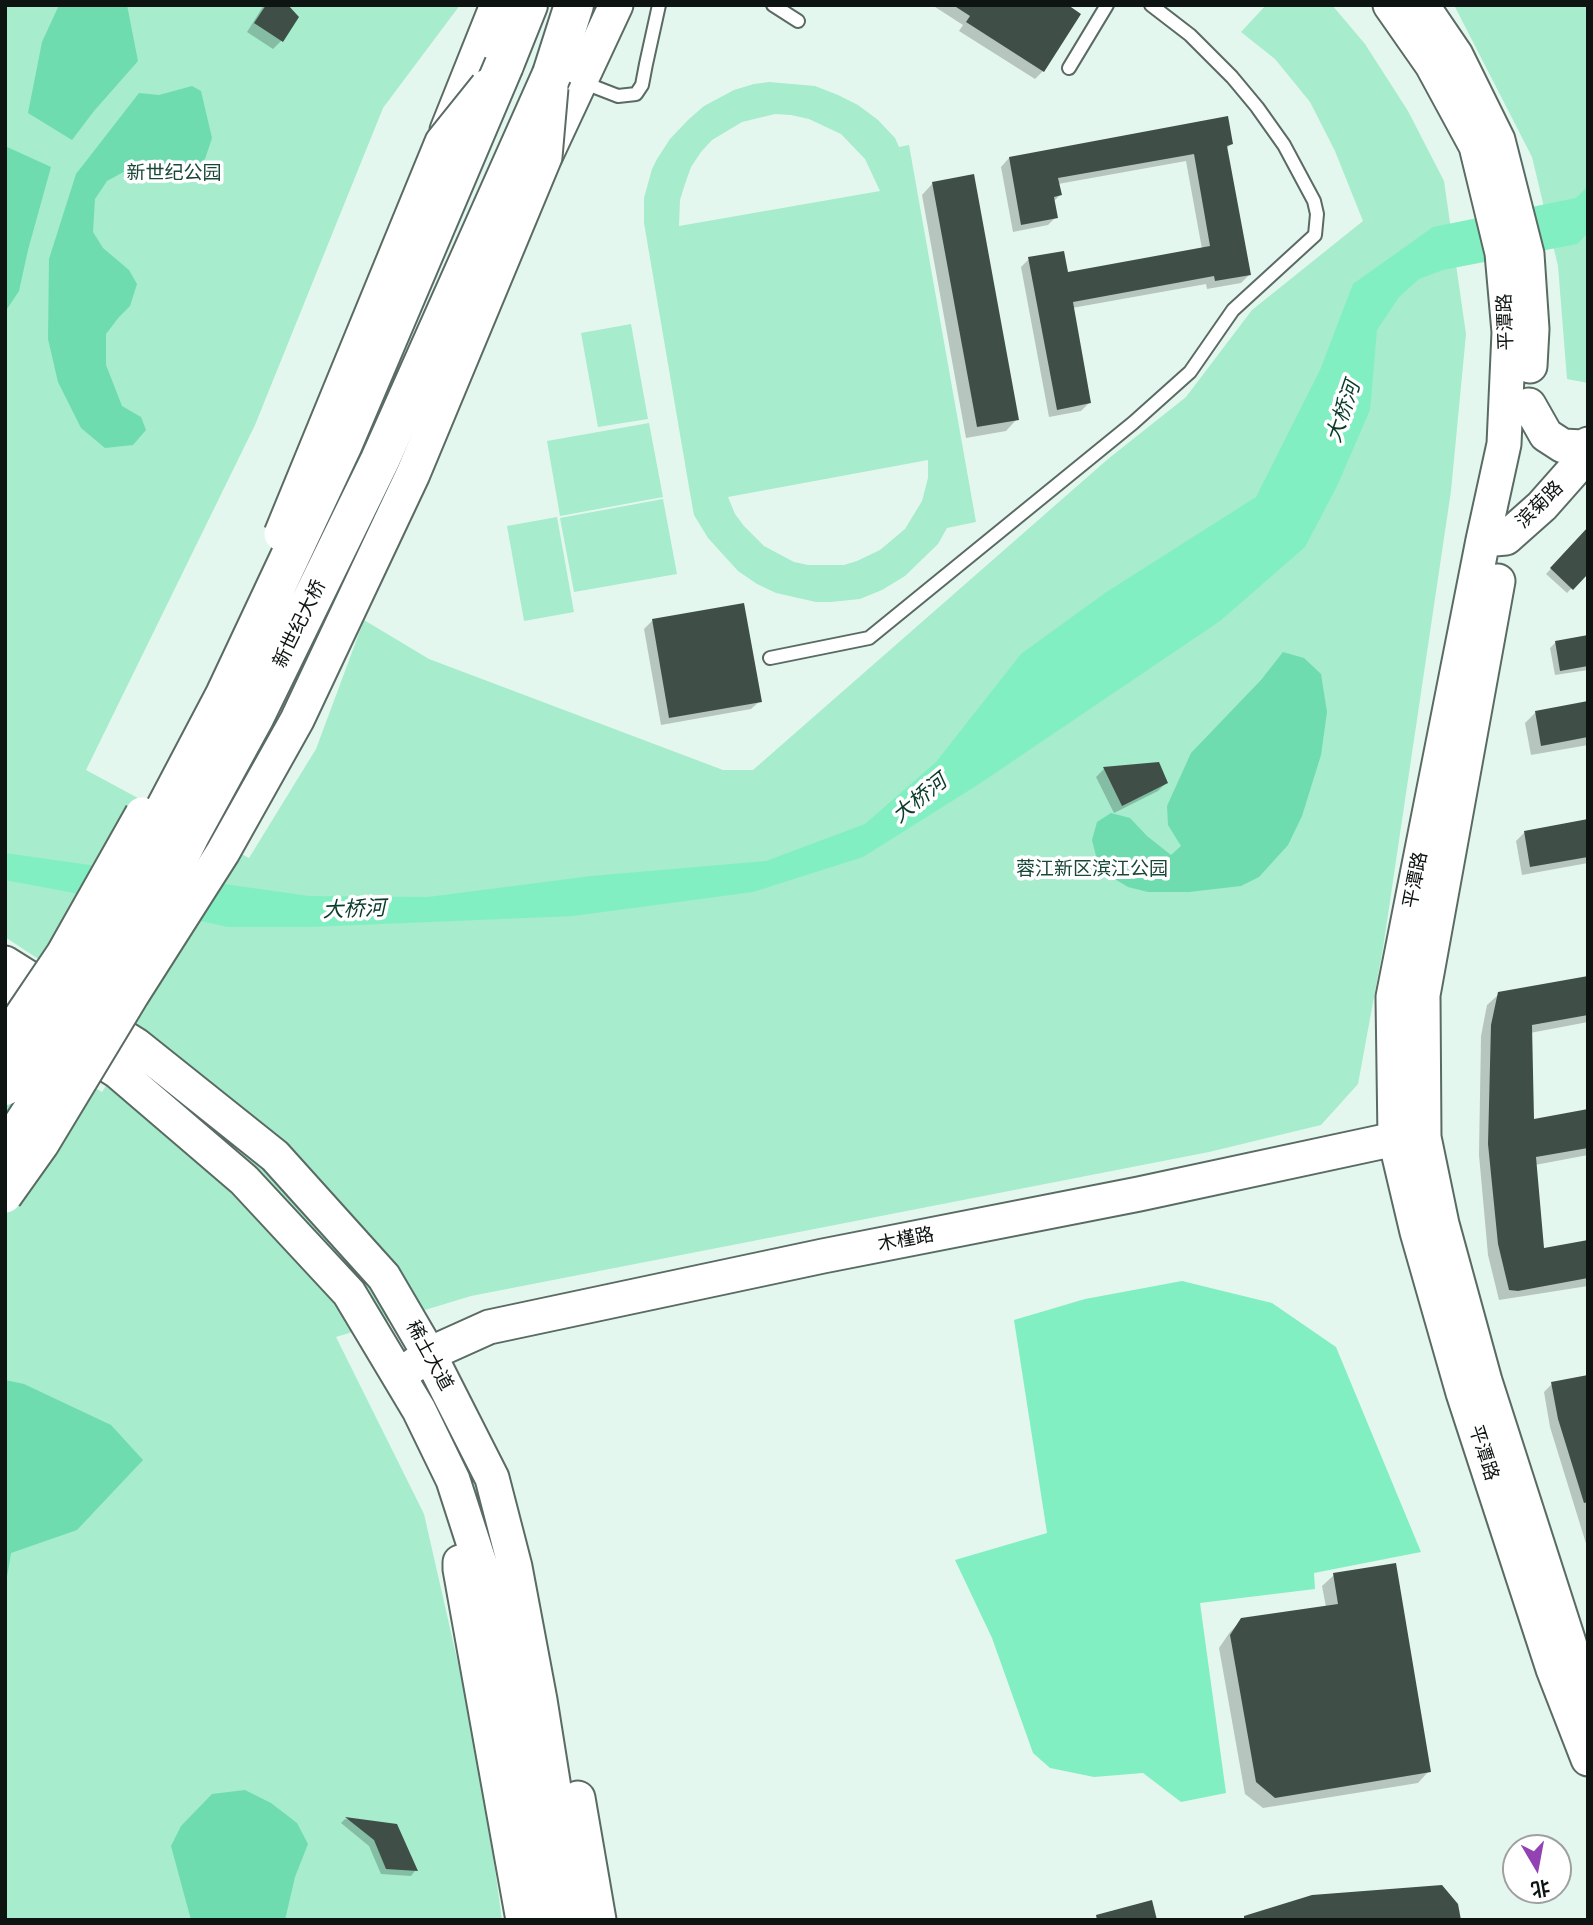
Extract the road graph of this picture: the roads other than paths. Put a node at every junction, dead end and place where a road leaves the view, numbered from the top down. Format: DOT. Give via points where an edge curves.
graph roads {
  1 [pos="496,5"];
  2 [pos="510,5"];
  3 [pos="528,5"];
  4 [pos="574,5"];
  5 [pos="605,5"];
  6 [pos="616,5"];
  7 [pos="659,5"];
  8 [pos="773,5"];
  9 [pos="1107,5"];
  10 [pos="1151,5"];
  11 [pos="1390,5"];
  12 [pos="1422,5"];
  13 [pos="798,21"];
  14 [pos="504,65"];
  15 [pos="1069,68"];
  16 [pos="567,78"];
  17 [pos="442,142"];
  18 [pos="1487,143"];
  19 [pos="1520,331"];
  20 [pos="1529,405"];
  21 [pos="1588,444"];
  22 [pos="1588,454"];
  23 [pos="1495,539"];
  24 [pos="770,658"];
  25 [pos="5,963"];
  26 [pos="5,999"];
  27 [pos="5,1041"];
  28 [pos="5,1086"];
  29 [pos="1410,1138"];
  30 [pos="5,1152"];
  31 [pos="5,1196"];
  32 [pos="429,1354"];
  33 [pos="399,1376"];
  34 [pos="494,1483"];
  35 [pos="462,1511"];
  36 [pos="1588,1692"];
  37 [pos="1588,1759"];
  38 [pos="523,1920"];
  39 [pos="548,1920"];
  40 [pos="575,1920"];
  41 [pos="599,1920"];
  1 -- 17 [label="street"];
  2 -- 14 [label="street"];
  3 -- 14 [label="highway, 新世纪大桥"];
  4 -- 16 [label="highway, 新世纪大桥"];
  5 -- 16 [label="street"];
  6 -- 16 [label="street"];
  7 -- 16 [label="lane" via="642,85 636,94 618,96"];
  8 -- 13 [label="lane"];
  9 -- 15 [label="lane"];
  10 -- 24 [label="lane" via="1190,35 1257,107 1314,201 1315,235 1233,310 1190,372 1133,424 869,638"];
  11 -- 18 [label="street, 平潭路"];
  12 -- 18 [label="street, 平潭路" via="1456,55"];
  14 -- 17 [label="street, bridge"];
  14 -- 28 [label="highway, 新世纪大桥, bridge" via="342,446 225,695 84,963"];
  16 -- 30 [label="highway, 新世纪大桥, bridge" via="254,718 118,979"];
  16 -- 31 [label="street, bridge" via="545,158 413,474 297,720 223,852"];
  17 -- 27 [label="street, bridge" via="227,663 62,954"];
  18 -- 19 [label="street, 平潭路" via="1502,253"];
  19 -- 20 [label="street, 平潭路"];
  19 -- 23 [label="street, 平潭路"];
  20 -- 21 [label="street" via="1546,435 1563,446"];
  20 -- 23 [label="street, 平潭路" via="1527,443"];
  22 -- 23 [label="street, 滨菊路" via="1542,506"];
  23 -- 29 [label="street, 平潭路" via="1393,997"];
  25 -- 32 [label="street, 稀土大道" via="136,1045 275,1156 384,1277"];
  26 -- 33 [label="street, 稀土大道" via="118,1072 244,1180 349,1293"];
  29 -- 32 [label="street, 木槿路" via="489,1327"];
  29 -- 36 [label="street, 平潭路" via="1442,1224 1485,1381"];
  29 -- 37 [label="street, 平潭路" via="1417,1232 1463,1393 1553,1669"];
  32 -- 33 [label="street, 木槿路"];
  32 -- 34 [label="street, 稀土大道"];
  33 -- 35 [label="street, 稀土大道" via="453,1480"];
  34 -- 40 [label="street, 稀土大道" via="540,1700"];
  34 -- 41 [label="street" via="528,1540 546,1609"];
  35 -- 38 [label="street" via="460,1569"];
  35 -- 39 [label="street, 稀土大道" via="484,1576 512,1705"];
}
